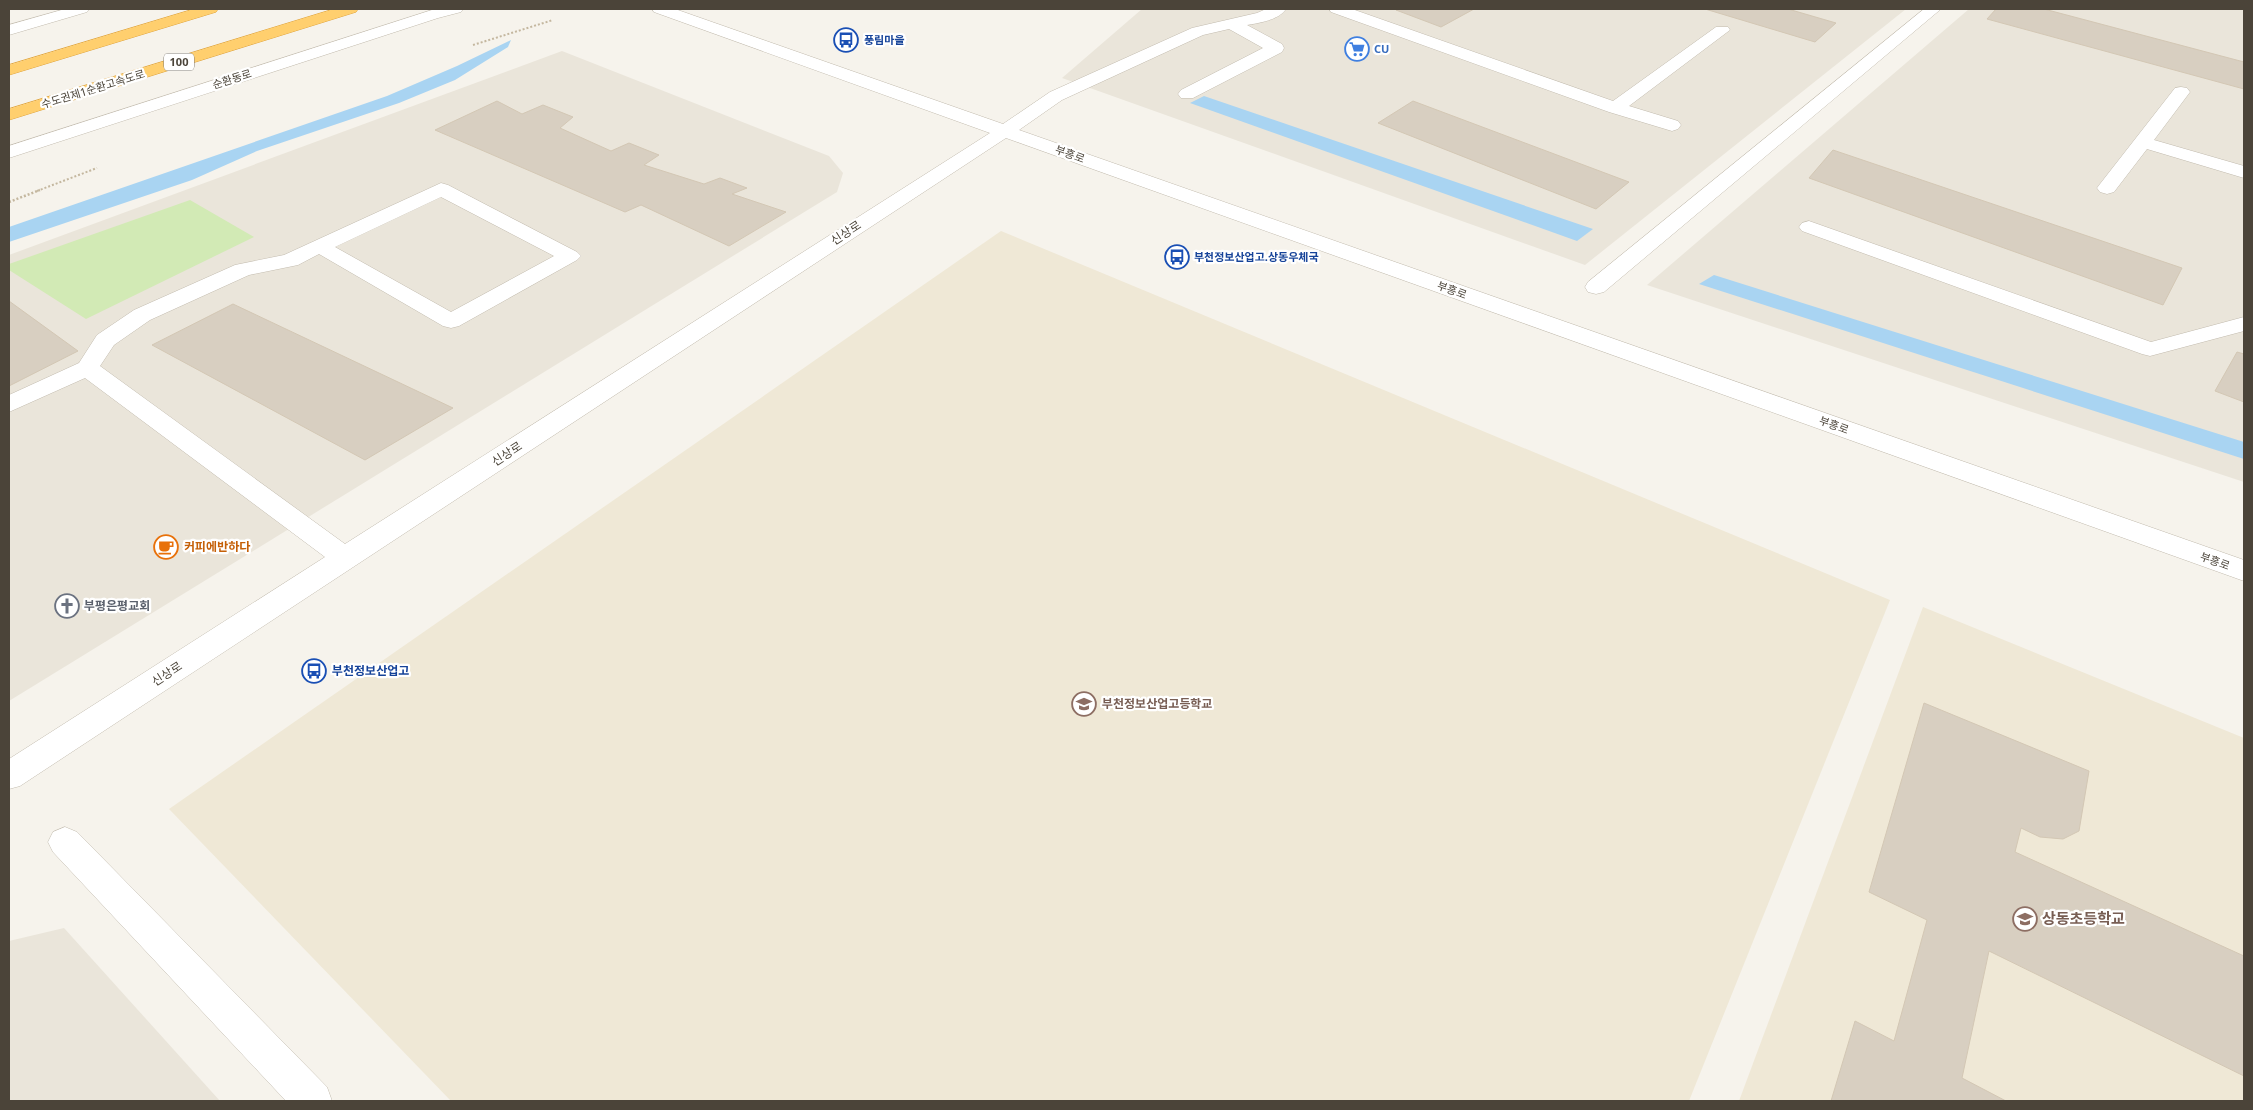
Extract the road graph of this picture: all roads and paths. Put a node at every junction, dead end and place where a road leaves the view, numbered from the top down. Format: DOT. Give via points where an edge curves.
graph roads {
  1 [pos="81,9"];
  2 [pos="210,9"];
  3 [pos="350,9"];
  4 [pos="455,9"];
  5 [pos="660,9"];
  6 [pos="1278,9"];
  7 [pos="1337,9"];
  8 [pos="1933,9"];
  9 [pos="1234,25"];
  10 [pos="9,30"];
  11 [pos="1722,30"];
  12 [pos="9,70"];
  13 [pos="2181,92"];
  14 [pos="1187,94"];
  15 [pos="1615,108"];
  16 [pos="9,115"];
  17 [pos="1672,125"];
  18 [pos="1005,131"];
  19 [pos="2142,142"];
  20 [pos="9,152"];
  21 [pos="2244,172"];
  22 [pos="2107,188"];
  23 [pos="1809,226"];
  24 [pos="319,246"];
  25 [pos="1596,287"];
  26 [pos="2244,324"];
  27 [pos="87,368"];
  28 [pos="9,404"];
  29 [pos="345,558"];
  30 [pos="2244,571"];
  31 [pos="9,776"];
  32 [pos="65,842"];
  33 [pos="313,1101"];
  1 -- 10 [label="street"];
  2 -- 12 [label="highway"];
  3 -- 16 [label="highway, 수도권제1순환고속도로 / 100"];
  4 -- 20 [label="street, 순환동로"];
  5 -- 18 [label="street, 부흥로"];
  6 -- 9 [label="street, 신상로"];
  7 -- 15 [label="street"];
  8 -- 25 [label="street"];
  9 -- 14 [label="street" via="1276,48"];
  9 -- 18 [label="street, 신상로" via="1198,31 1056,96"];
  11 -- 15 [label="street"];
  13 -- 19 [label="street"];
  15 -- 17 [label="street"];
  18 -- 29 [label="street, 신상로"];
  18 -- 30 [label="street, 부흥로"];
  19 -- 21 [label="street"];
  19 -- 22 [label="street"];
  23 -- 26 [label="street" via="2150,349"];
  24 -- 24 [label="street" via="441,189 570,256 451,321"];
  24 -- 27 [label="street" via="290,260 243,270 142,315 105,340"];
  27 -- 28 [label="street"];
  27 -- 29 [label="street"];
  29 -- 31 [label="street, 신상로"];
  32 -- 33 [label="street"];
}
